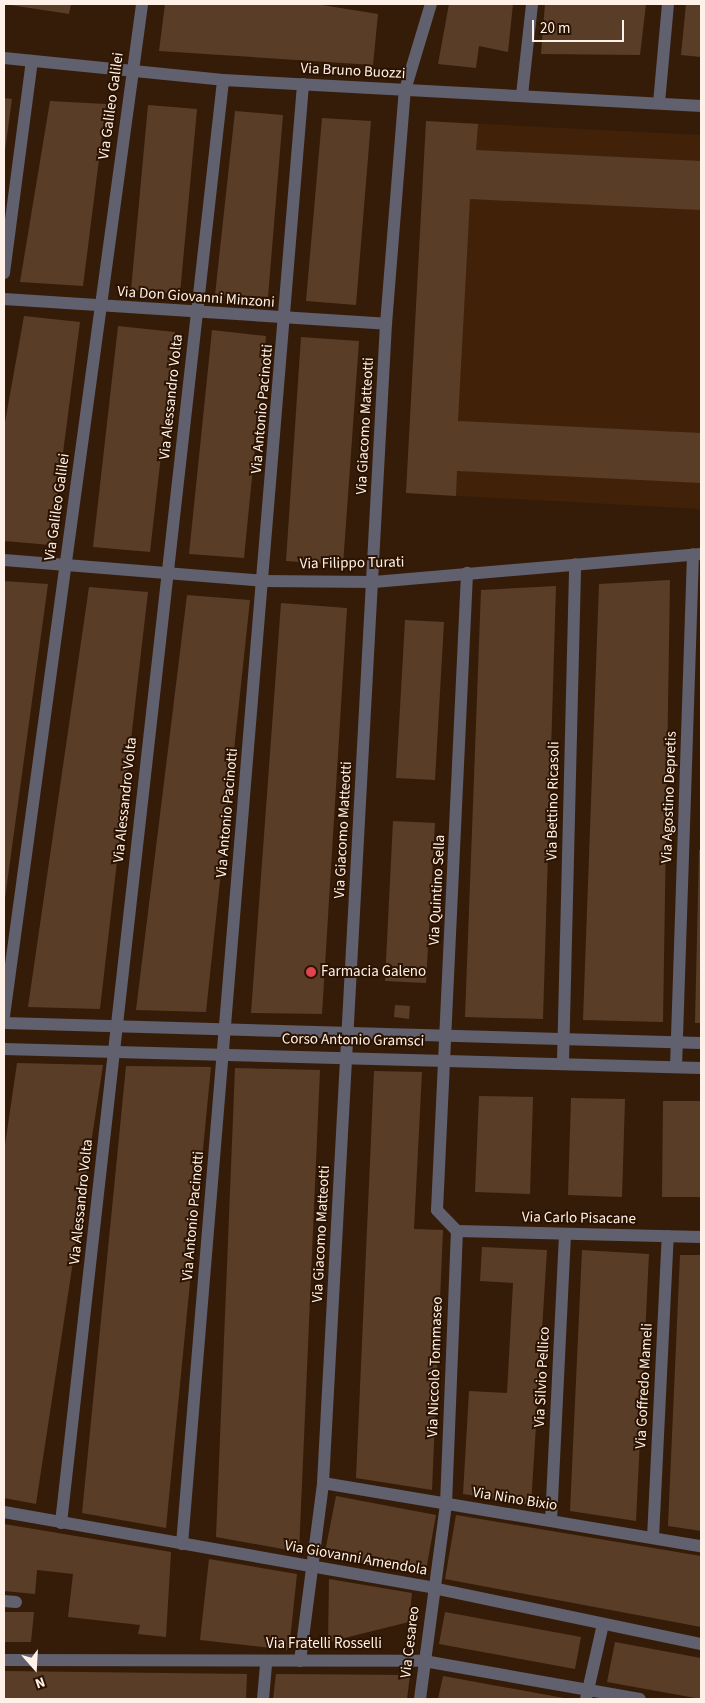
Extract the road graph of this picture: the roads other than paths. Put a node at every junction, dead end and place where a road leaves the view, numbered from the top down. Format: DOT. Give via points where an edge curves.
graph roads {
  1 [pos="142,4"];
  2 [pos="428,4"];
  3 [pos="532,4"];
  4 [pos="668,4"];
  5 [pos="4,58"];
  6 [pos="32,61"];
  7 [pos="132,71"];
  8 [pos="222,80"];
  9 [pos="303,84"];
  10 [pos="405,90"];
  11 [pos="522,95"];
  12 [pos="659,103"];
  13 [pos="701,106"];
  14 [pos="4,272"];
  15 [pos="4,299"];
  16 [pos="100,306"];
  17 [pos="196,314"];
  18 [pos="286,319"];
  19 [pos="386,324"];
  20 [pos="697,554"];
  21 [pos="4,560"];
  22 [pos="576,564"];
  23 [pos="65,565"];
  24 [pos="167,573"];
  25 [pos="467,573"];
  26 [pos="263,581"];
  27 [pos="374,582"];
  28 [pos="4,1016"];
  29 [pos="4,1023"];
  30 [pos="116,1025"];
  31 [pos="225,1028"];
  32 [pos="348,1031"];
  33 [pos="446,1034"];
  34 [pos="563,1038"];
  35 [pos="677,1042"];
  36 [pos="701,1042"];
  37 [pos="4,1048"];
  38 [pos="114,1051"];
  39 [pos="223,1053"];
  40 [pos="347,1056"];
  41 [pos="444,1059"];
  42 [pos="563,1062"];
  43 [pos="676,1067"];
  44 [pos="701,1068"];
  45 [pos="457,1231"];
  46 [pos="565,1234"];
  47 [pos="668,1236"];
  48 [pos="701,1237"];
  49 [pos="324,1483"];
  50 [pos="446,1504"];
  51 [pos="4,1512"];
  52 [pos="551,1521"];
  53 [pos="61,1523"];
  54 [pos="653,1538"];
  55 [pos="182,1544"];
  56 [pos="701,1546"];
  57 [pos="313,1566"];
  58 [pos="433,1588"];
  59 [pos="603,1624"];
  60 [pos="701,1644"];
  61 [pos="4,1660"];
  62 [pos="266,1661"];
  63 [pos="300,1661"];
  64 [pos="424,1661"];
  65 [pos="588,1694"];
  66 [pos="263,1699"];
  67 [pos="420,1699"];
  68 [pos="640,1699"];
  1 -- 7 [label="street, Via Galileo Galilei"];
  2 -- 10 [label="street, Via Giacomo Matteotti"];
  3 -- 11 [label="street"];
  4 -- 12 [label="street"];
  5 -- 6 [label="street, Via Bruno Buozzi"];
  6 -- 7 [label="street, Via Bruno Buozzi"];
  6 -- 14 [label="street"];
  7 -- 8 [label="street, Via Bruno Buozzi"];
  7 -- 16 [label="street, Via Galileo Galilei"];
  8 -- 9 [label="street, Via Bruno Buozzi"];
  8 -- 17 [label="street, Via Alessandro Volta"];
  9 -- 10 [label="street, Via Bruno Buozzi"];
  9 -- 18 [label="street, Via Antonio Pacinotti"];
  10 -- 11 [label="street, Via Bruno Buozzi"];
  10 -- 19 [label="street, Via Giacomo Matteotti"];
  11 -- 12 [label="street, Via Bruno Buozzi"];
  12 -- 13 [label="street, Via Bruno Buozzi"];
  15 -- 16 [label="street, Via Don Giovanni Minzoni"];
  16 -- 17 [label="street, Via Don Giovanni Minzoni"];
  16 -- 23 [label="street, Via Galileo Galilei"];
  17 -- 18 [label="street, Via Don Giovanni Minzoni"];
  17 -- 24 [label="street, Via Alessandro Volta"];
  18 -- 19 [label="street, Via Don Giovanni Minzoni"];
  18 -- 26 [label="street, Via Antonio Pacinotti"];
  19 -- 27 [label="street, Via Giacomo Matteotti"];
  20 -- 22 [label="street, Via Filippo Turati"];
  20 -- 35 [label="street, Via Agostino Depretis"];
  21 -- 23 [label="street, Via Filippo Turati"];
  22 -- 25 [label="street, Via Filippo Turati"];
  22 -- 34 [label="street, Via Bettino Ricasoli"];
  23 -- 24 [label="street, Via Filippo Turati"];
  23 -- 28 [label="street, Via Galileo Galilei"];
  24 -- 26 [label="street, Via Filippo Turati"];
  24 -- 30 [label="street, Via Alessandro Volta"];
  25 -- 27 [label="street, Via Filippo Turati"];
  25 -- 33 [label="street, Via Quintino Sella"];
  26 -- 27 [label="street, Via Filippo Turati"];
  26 -- 31 [label="street, Via Antonio Pacinotti"];
  27 -- 32 [label="street, Via Giacomo Matteotti"];
  29 -- 30 [label="street, Corso Antonio Gramsci"];
  30 -- 31 [label="street, Corso Antonio Gramsci"];
  30 -- 38 [label="street, Via Alessandro Volta"];
  31 -- 32 [label="street, Corso Antonio Gramsci"];
  31 -- 39 [label="street, Via Antonio Pacinotti"];
  32 -- 33 [label="street, Corso Antonio Gramsci"];
  32 -- 40 [label="street, Via Giacomo Matteotti"];
  33 -- 34 [label="street, Corso Antonio Gramsci"];
  33 -- 41 [label="street, Via Quintino Sella"];
  34 -- 35 [label="street, Corso Antonio Gramsci"];
  34 -- 42 [label="street, Via Bettino Ricasoli"];
  35 -- 36 [label="street, Corso Antonio Gramsci"];
  35 -- 43 [label="street, Via Agostino Depretis"];
  37 -- 38 [label="street, Corso Antonio Gramsci"];
  38 -- 39 [label="street, Corso Antonio Gramsci"];
  38 -- 53 [label="street, Via Alessandro Volta"];
  39 -- 40 [label="street, Corso Antonio Gramsci"];
  39 -- 55 [label="street, Via Antonio Pacinotti"];
  40 -- 41 [label="street, Corso Antonio Gramsci"];
  40 -- 49 [label="street, Via Giacomo Matteotti"];
  41 -- 42 [label="street, Corso Antonio Gramsci"];
  41 -- 45 [label="street, Via Quintino Sella" via="437,1210"];
  42 -- 43 [label="street, Corso Antonio Gramsci"];
  43 -- 44 [label="street, Corso Antonio Gramsci"];
  45 -- 46 [label="street, Via Carlo Pisacane"];
  45 -- 50 [label="street, Via Niccolò Tommaseo"];
  46 -- 47 [label="street, Via Carlo Pisacane"];
  46 -- 52 [label="street, Via Silvio Pellico"];
  47 -- 48 [label="street, Via Carlo Pisacane"];
  47 -- 54 [label="street, Via Goffredo Mameli"];
  49 -- 50 [label="street, Via Nino Bixio"];
  49 -- 57 [label="street, Via Giacomo Matteotti"];
  50 -- 52 [label="street, Via Nino Bixio"];
  50 -- 58 [label="street, Via Niccolò Tommaseo"];
  51 -- 53 [label="street, Via Giovanni Amendola"];
  52 -- 54 [label="street, Via Nino Bixio"];
  53 -- 55 [label="street, Via Giovanni Amendola"];
  54 -- 56 [label="street, Via Nino Bixio"];
  55 -- 57 [label="street, Via Giovanni Amendola"];
  57 -- 58 [label="street, Via Giovanni Amendola"];
  57 -- 63 [label="street, Via Giacomo Matteotti"];
  58 -- 59 [label="street, Via Giovanni Amendola"];
  58 -- 64 [label="street, Via Cesareo"];
  59 -- 60 [label="street, Via Giovanni Amendola"];
  59 -- 65 [label="street"];
  61 -- 62 [label="street, Via Fratelli Rosselli"];
  62 -- 63 [label="street, Via Fratelli Rosselli"];
  62 -- 66 [label="street"];
  63 -- 64 [label="street, Via Fratelli Rosselli"];
  64 -- 65 [label="street, Via Fratelli Rosselli"];
  64 -- 67 [label="street, Via Cesareo"];
  65 -- 68 [label="street, Via Fratelli Rosselli"];
}
